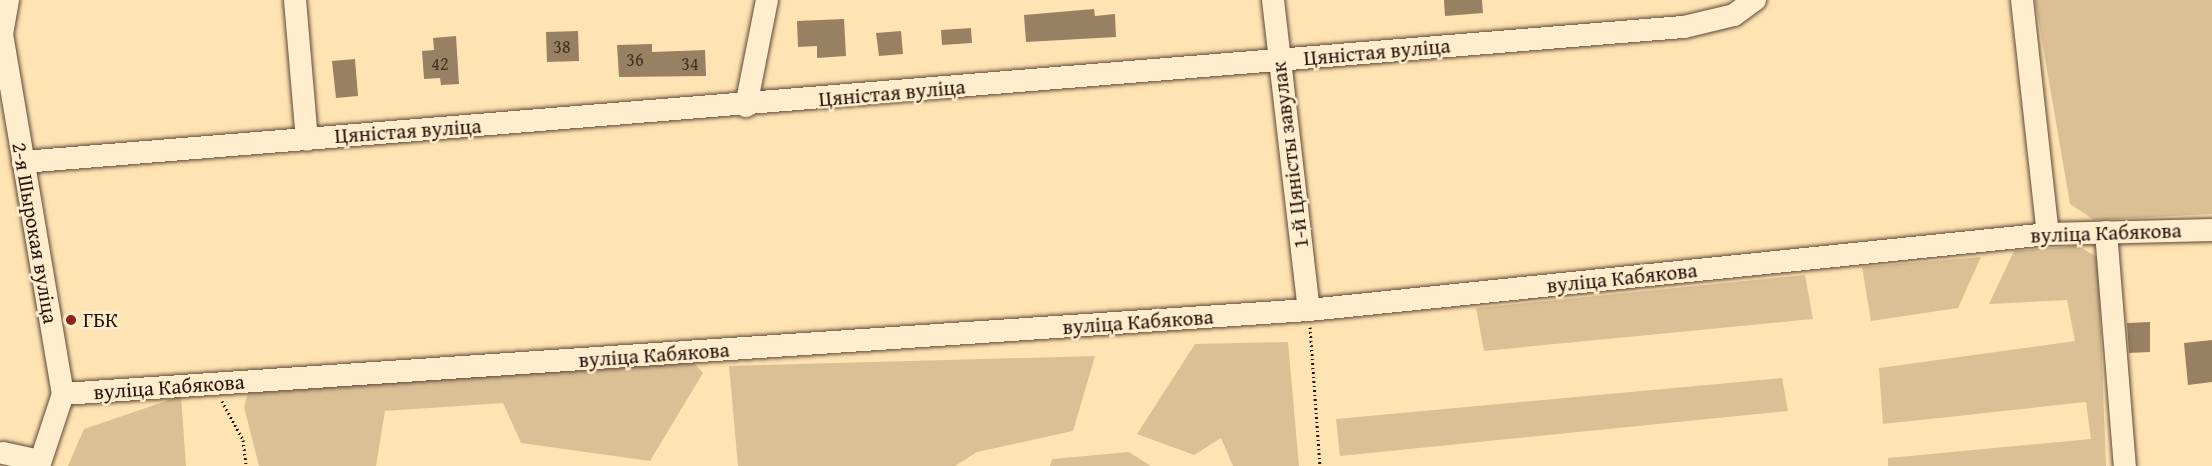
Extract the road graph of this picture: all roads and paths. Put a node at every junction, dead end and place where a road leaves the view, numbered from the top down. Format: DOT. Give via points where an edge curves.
graph roads {
  1 [pos="8,0"];
  2 [pos="295,0"];
  3 [pos="767,0"];
  4 [pos="1273,0"];
  5 [pos="1755,0"];
  6 [pos="2022,0"];
  7 [pos="1279,60"];
  8 [pos="746,106"];
  9 [pos="307,139"];
  10 [pos="23,162"];
  11 [pos="2212,230"];
  12 [pos="2106,232"];
  13 [pos="2048,234"];
  14 [pos="1309,310"];
  15 [pos="213,385"];
  16 [pos="63,394"];
  17 [pos="3,456"];
  18 [pos="39,463"];
  19 [pos="246,466"];
  20 [pos="1320,466"];
  21 [pos="2126,466"];
  1 -- 10 [label="street, 2-я Шырокая вуліца" via="2,34"];
  2 -- 9 [label="street"];
  3 -- 8 [label="street"];
  4 -- 7 [label="street, 1-й Цяністы завулак"];
  5 -- 7 [label="street, Цяністая вуліца" via="1734,15 1684,27"];
  6 -- 13 [label="street"];
  7 -- 8 [label="street, Цяністая вуліца"];
  7 -- 14 [label="street, 1-й Цяністы завулак"];
  8 -- 9 [label="street, Цяністая вуліца"];
  9 -- 10 [label="street, Цяністая вуліца"];
  10 -- 16 [label="street, 2-я Шырокая вуліца"];
  11 -- 12 [label="street, вуліца Кабякова"];
  12 -- 13 [label="street, вуліца Кабякова"];
  12 -- 21 [label="street"];
  13 -- 14 [label="street, вуліца Кабякова"];
  14 -- 15 [label="street, вуліца Кабякова"];
  14 -- 20 [label="path"];
  15 -- 16 [label="street, вуліца Кабякова"];
  15 -- 19 [label="path" via="243,440"];
  16 -- 18 [label="street"];
  17 -- 18 [label="street"];
}
